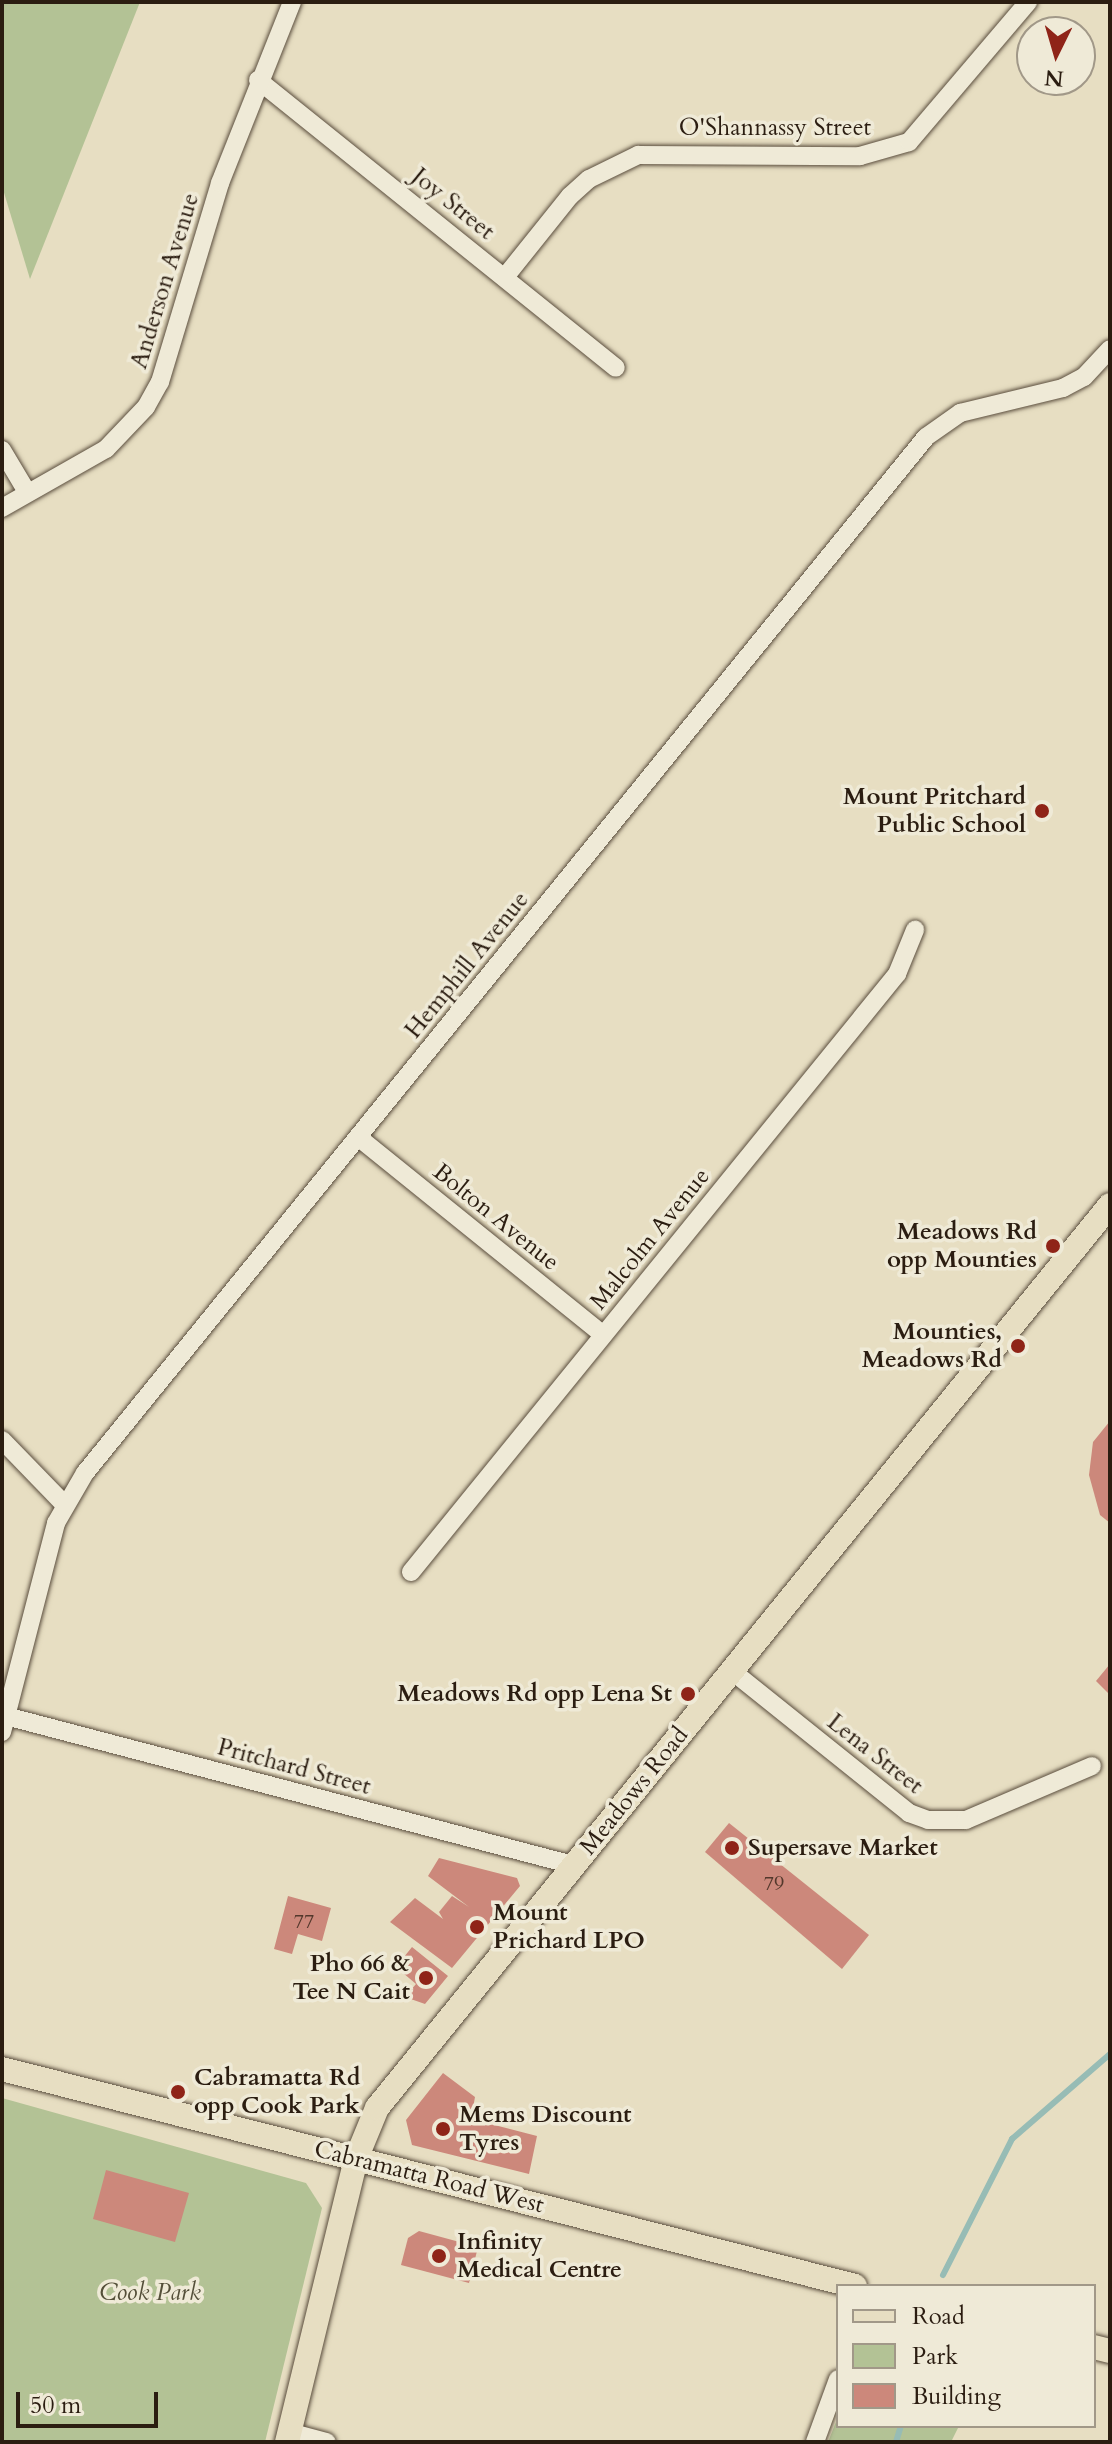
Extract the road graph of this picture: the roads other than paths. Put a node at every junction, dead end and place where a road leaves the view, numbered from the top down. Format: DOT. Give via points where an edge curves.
graph roads {
  1 [pos="292,2"];
  2 [pos="1028,2"];
  3 [pos="258,80"];
  4 [pos="505,277"];
  5 [pos="1110,349"];
  6 [pos="616,368"];
  7 [pos="2,450"];
  8 [pos="27,492"];
  9 [pos="2,508"];
  10 [pos="915,930"];
  11 [pos="358,1137"];
  12 [pos="1110,1205"];
  13 [pos="603,1335"];
  14 [pos="2,1440"];
  15 [pos="64,1504"];
  16 [pos="411,1572"];
  17 [pos="732,1671"];
  18 [pos="3,1721"];
  19 [pos="1092,1766"];
  20 [pos="573,1865"];
  21 [pos="2,2069"];
  22 [pos="356,2159"];
  23 [pos="847,2284"];
  24 [pos="836,2384"];
  25 [pos="288,2437"];
  26 [pos="327,2442"];
  27 [pos="815,2442"];
  1 -- 3 [label="street, Anderson Avenue"];
  2 -- 4 [label="street, O'Shannassy Street" via="909,142 860,156 638,155 601,171 570,196"];
  3 -- 4 [label="street, Joy Street"];
  3 -- 8 [label="street, Anderson Avenue" via="200,244 160,382 146,407 106,449"];
  4 -- 6 [label="street, Joy Street"];
  5 -- 11 [label="street, Hemphill Avenue" via="1084,377 1063,388 960,413 926,437"];
  7 -- 8 [label="street"];
  8 -- 9 [label="street, Anderson Avenue"];
  10 -- 13 [label="street, Malcolm Avenue" via="897,974"];
  11 -- 13 [label="street, Bolton Avenue"];
  11 -- 15 [label="street, Hemphill Avenue"];
  12 -- 17 [label="main road, Meadows Road"];
  13 -- 16 [label="street, Malcolm Avenue"];
  14 -- 15 [label="street"];
  15 -- 18 [label="street, Hemphill Avenue"];
  17 -- 19 [label="street, Lena Street" via="909,1813 928,1820 966,1820"];
  17 -- 20 [label="main road, Meadows Road"];
  18 -- 20 [label="street, Pritchard Street"];
  20 -- 22 [label="main road, Meadows Road" via="377,2108"];
  21 -- 22 [label="main road, Cabramatta Road West"];
  22 -- 23 [label="main road, Cabramatta Road West"];
  22 -- 25 [label="main road, Meadows Road"];
  24 -- 27 [label="street"];
  25 -- 26 [label="street"];
}
